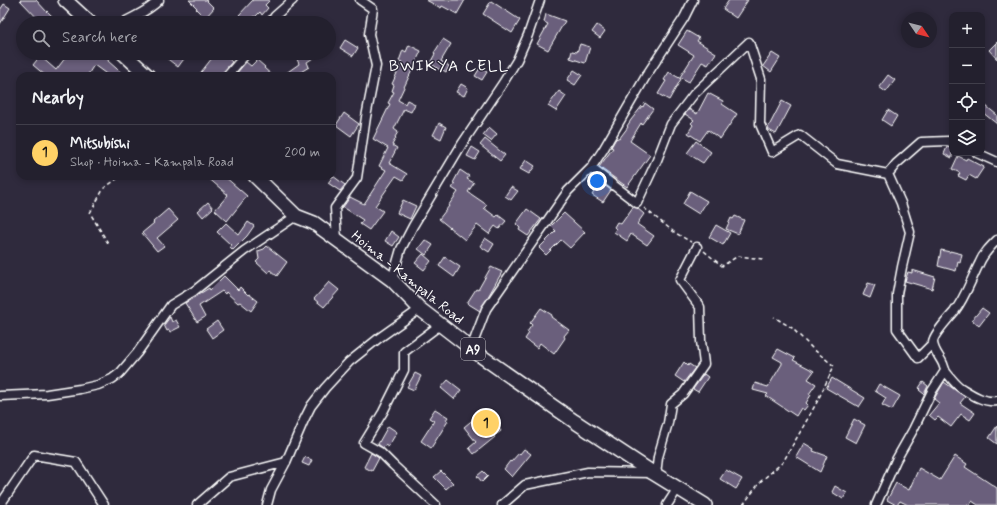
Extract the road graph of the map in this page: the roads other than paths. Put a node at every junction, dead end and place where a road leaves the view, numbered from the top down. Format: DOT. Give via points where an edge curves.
graph roads {
  1 [pos="65,0"];
  2 [pos="159,0"];
  3 [pos="293,0"];
  4 [pos="360,0"];
  5 [pos="540,0"];
  6 [pos="693,0"];
  7 [pos="82,16"];
  8 [pos="136,16"];
  9 [pos="275,16"];
  10 [pos="131,60"];
  11 [pos="241,60"];
  12 [pos="144,72"];
  13 [pos="230,72"];
  14 [pos="949,142"];
  15 [pos="984,156"];
  16 [pos="997,162"];
  17 [pos="591,168"];
  18 [pos="888,174"];
  19 [pos="259,180"];
  20 [pos="296,216"];
  21 [pos="337,240"];
  22 [pos="997,240"];
  23 [pos="697,247"];
  24 [pos="392,280"];
  25 [pos="420,309"];
  26 [pos="440,325"];
  27 [pos="933,343"];
  28 [pos="471,347"];
  29 [pos="945,371"];
  30 [pos="0,396"];
  31 [pos="997,401"];
  32 [pos="286,462"];
  33 [pos="654,474"];
  34 [pos="678,488"];
  35 [pos="0,505"];
  36 [pos="104,505"];
  37 [pos="197,505"];
  38 [pos="266,505"];
  39 [pos="436,505"];
  40 [pos="502,505"];
  41 [pos="667,505"];
  42 [pos="706,505"];
  43 [pos="876,505"];
  1 -- 7 [label="main road"];
  2 -- 8 [label="street"];
  3 -- 9 [label="street"];
  4 -- 21 [label="street" via="373,9 369,34 376,66 357,178 335,208"];
  5 -- 24 [label="street" via="517,60 462,144 413,226 401,249"];
  6 -- 17 [label="street"];
  10 -- 12 [label="main road"];
  11 -- 13 [label="street"];
  14 -- 18 [label="street" via="921,142"];
  15 -- 16 [label="street"];
  17 -- 18 [label="street" via="636,202 671,124 694,94 749,42 761,79 760,124 772,152 800,135 837,164"];
  17 -- 28 [label="street" via="568,191 486,309"];
  18 -- 27 [label="street" via="910,232 897,294 897,329 918,358"];
  19 -- 20 [label="main road, Hoima - Kampala Road / A9"];
  20 -- 21 [label="main road, Hoima - Kampala Road / A9" via="314,223"];
  20 -- 30 [label="street" via="171,305 137,353 120,373 112,378 98,385 47,394"];
  21 -- 24 [label="main road, Hoima - Kampala Road / A9"];
  22 -- 27 [label="street" via="985,253 960,302 934,336"];
  23 -- 33 [label="street" via="680,280 700,307 704,364 683,394 671,404"];
  24 -- 25 [label="main road, Hoima - Kampala Road / A9"];
  25 -- 26 [label="main road, Hoima - Kampala Road / A9"];
  25 -- 32 [label="street" via="348,362 325,388 311,406"];
  26 -- 28 [label="main road, Hoima - Kampala Road / A9"];
  26 -- 39 [label="street" via="404,352 404,370 364,443 380,452"];
  27 -- 29 [label="street"];
  28 -- 33 [label="main road, Hoima - Kampala Road / A9" via="574,421"];
  29 -- 31 [label="street" via="958,386 970,394 985,400"];
  29 -- 43 [label="street" via="896,460"];
  32 -- 37 [label="street" via="229,477"];
  32 -- 38 [label="street" via="270,490"];
  33 -- 34 [label="main road, Hoima - Kampala Road / A9"];
  33 -- 40 [label="street" via="588,472 525,485"];
  34 -- 41 [label="street"];
  34 -- 42 [label="main road, Hoima - Kampala Road / A9"];
  35 -- 36 [label="street" via="34,455 76,462"];
}
